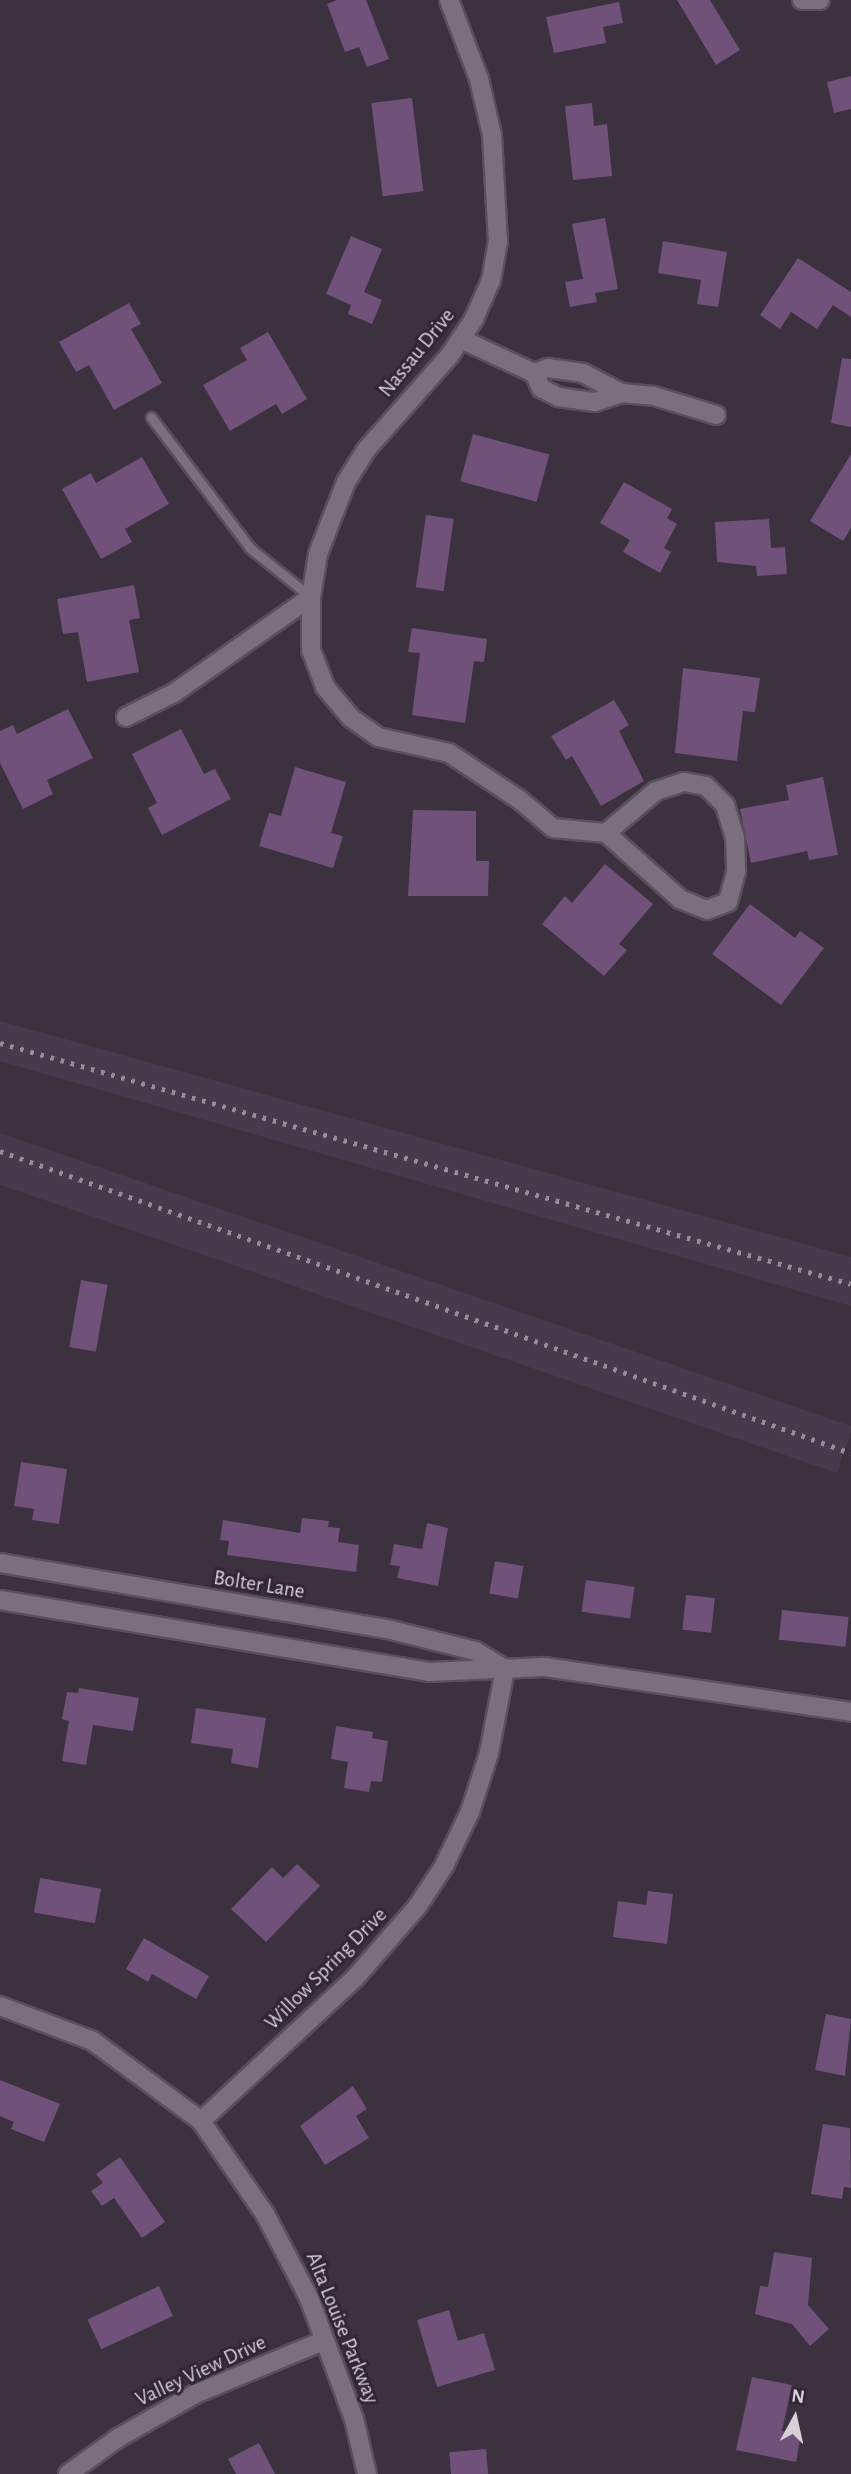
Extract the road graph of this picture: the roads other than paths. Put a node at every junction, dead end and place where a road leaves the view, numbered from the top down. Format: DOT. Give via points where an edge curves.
graph roads {
  1 [pos="449,0"];
  2 [pos="802,0"];
  3 [pos="820,0"];
  4 [pos="461,339"];
  5 [pos="534,373"];
  6 [pos="621,393"];
  7 [pos="716,415"];
  8 [pos="151,417"];
  9 [pos="311,597"];
  10 [pos="126,717"];
  11 [pos="606,833"];
  12 [pos="0,1563"];
  13 [pos="0,1600"];
  14 [pos="505,1669"];
  15 [pos="851,1712"];
  16 [pos="0,2006"];
  17 [pos="201,2121"];
  18 [pos="323,2341"];
  19 [pos="68,2474"];
  20 [pos="367,2474"];
  1 -- 4 [label="street, Nassau Drive" via="479,79 492,135 497,193 498,241 491,280"];
  2 -- 3 [label="street"];
  4 -- 5 [label="street"];
  4 -- 9 [label="street, Nassau Drive" via="366,450 346,482 318,554"];
  5 -- 6 [label="street" via="548,368 583,373"];
  5 -- 6 [label="street" via="541,388 567,399 595,401"];
  6 -- 7 [label="street" via="688,404"];
  8 -- 9 [label="lane" via="250,548"];
  9 -- 10 [label="street" via="174,693"];
  9 -- 11 [label="street, Nassau Drive" via="311,650 325,687 351,718 378,737 449,753 553,828"];
  11 -- 11 [label="street" via="656,791 684,782 706,786 725,805 735,838 736,872 728,902 707,910 680,899"];
  12 -- 14 [label="street, Bolter Lane" via="391,1630 475,1651"];
  13 -- 14 [label="street" via="415,1670 466,1673"];
  14 -- 15 [label="street" via="569,1670"];
  14 -- 17 [label="street, Willow Spring Drive" via="489,1753 470,1812 444,1866 417,1907 355,1978"];
  16 -- 17 [label="street, Alta Louise Parkway" via="93,2041"];
  17 -- 18 [label="street, Alta Louise Parkway" via="289,2256"];
  18 -- 19 [label="street, Valley View Drive" via="185,2399"];
  18 -- 20 [label="street, Alta Louise Parkway" via="354,2419"];
}
